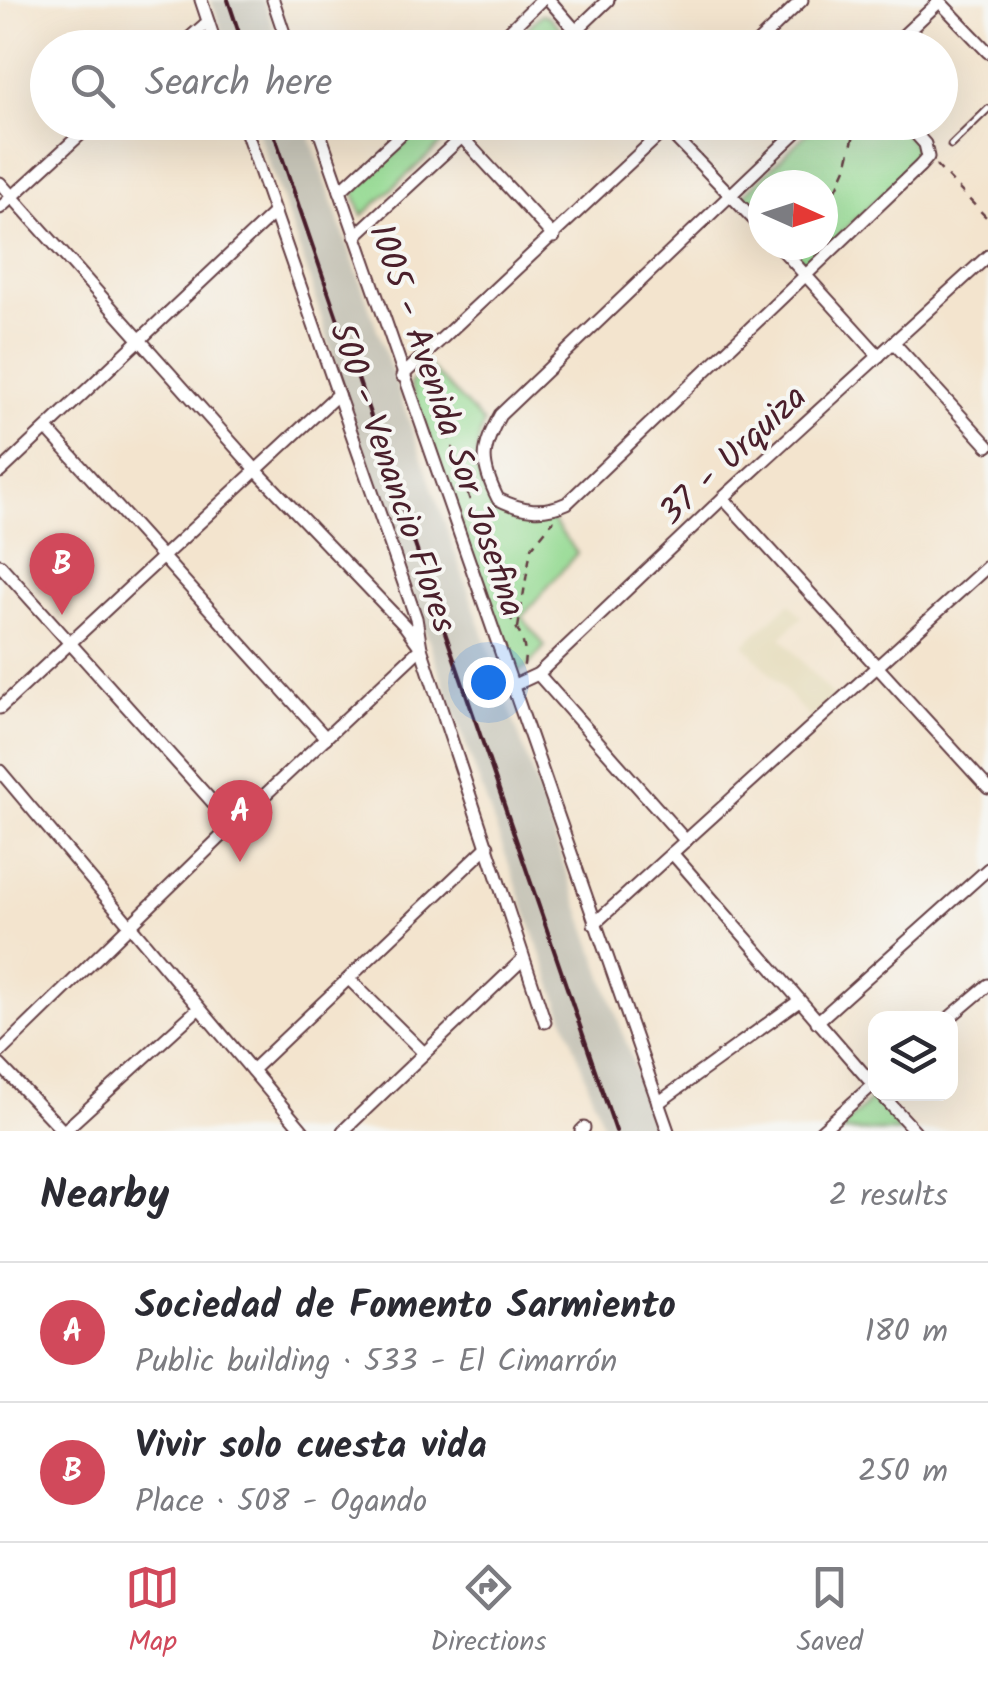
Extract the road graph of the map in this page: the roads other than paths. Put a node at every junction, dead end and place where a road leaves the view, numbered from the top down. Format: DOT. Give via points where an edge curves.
graph roads {
  1 [pos="201,0"];
  2 [pos="272,0"];
  3 [pos="541,0"];
  4 [pos="549,0"];
  5 [pos="608,0"];
  6 [pos="802,0"];
  7 [pos="938,1"];
  8 [pos="208,22"];
  9 [pos="199,30"];
  10 [pos="211,30"];
  11 [pos="283,30"];
  12 [pos="510,30"];
  13 [pos="575,30"];
  14 [pos="577,30"];
  15 [pos="771,30"];
  16 [pos="908,30"];
  17 [pos="988,52"];
  18 [pos="988,109"];
  19 [pos="958,137"];
  20 [pos="74,140"];
  21 [pos="250,140"];
  22 [pos="322,140"];
  23 [pos="395,140"];
  24 [pos="460,140"];
  25 [pos="464,140"];
  26 [pos="651,140"];
  27 [pos="682,140"];
  28 [pos="787,140"];
  29 [pos="922,140"];
  30 [pos="955,140"];
  31 [pos="950,145"];
  32 [pos="0,183"];
  33 [pos="340,191"];
  34 [pos="730,193"];
  35 [pos="12,196"];
  36 [pos="0,208"];
  37 [pos="276,212"];
  38 [pos="748,213"];
  39 [pos="356,236"];
  40 [pos="554,237"];
  41 [pos="988,256"];
  42 [pos="792,260"];
  43 [pos="804,272"];
  44 [pos="140,340"];
  45 [pos="894,343"];
  46 [pos="880,356"];
  47 [pos="402,376"];
  48 [pos="338,394"];
  49 [pos="47,430"];
  50 [pos="988,446"];
  51 [pos="255,469"];
  52 [pos="0,472"];
  53 [pos="724,498"];
  54 [pos="162,556"];
  55 [pos="0,565"];
  56 [pos="988,566"];
  57 [pos="71,642"];
  58 [pos="422,648"];
  59 [pos="878,667"];
  60 [pos="538,674"];
  61 [pos="515,685"];
  62 [pos="0,708"];
  63 [pos="326,738"];
  64 [pos="0,770"];
  65 [pos="988,788"];
  66 [pos="232,825"];
  67 [pos="686,841"];
  68 [pos="488,846"];
  69 [pos="672,853"];
  70 [pos="988,869"];
  71 [pos="594,924"];
  72 [pos="128,926"];
  73 [pos="523,959"];
  74 [pos="348,980"];
  75 [pos="988,985"];
  76 [pos="799,1001"];
  77 [pos="199,1008"];
  78 [pos="957,1011"];
  79 [pos="545,1022"];
  80 [pos="817,1022"];
  81 [pos="0,1052"];
  82 [pos="424,1052"];
  83 [pos="0,1065"];
  84 [pos="252,1070"];
  85 [pos="868,1078"];
  86 [pos="868,1093"];
  87 [pos="888,1101"];
  88 [pos="658,1104"];
  89 [pos="63,1131"];
  90 [pos="303,1131"];
  91 [pos="344,1131"];
  92 [pos="668,1131"];
  93 [pos="821,1131"];
  94 [pos="915,1131"];
  1 -- 8 [label="street"];
  2 -- 11 [label="street"];
  3 -- 12 [label="street"];
  4 -- 13 [label="street"];
  5 -- 14 [label="street"];
  6 -- 15 [label="street"];
  7 -- 16 [label="street"];
  7 -- 17 [label="street"];
  8 -- 9 [label="street"];
  8 -- 10 [label="street"];
  18 -- 19 [label="lane"];
  20 -- 35 [label="street"];
  21 -- 37 [label="street, 500 - Venancio Flores"];
  22 -- 33 [label="street, 1005 - Avenida Sor Josefina"];
  23 -- 33 [label="street"];
  24 -- 39 [label="street"];
  25 -- 40 [label="street"];
  26 -- 40 [label="street"];
  27 -- 34 [label="street"];
  28 -- 34 [label="street"];
  29 -- 43 [label="street" via="928,157"];
  30 -- 31 [label="lane"];
  32 -- 35 [label="street"];
  33 -- 39 [label="street, 1005 - Avenida Sor Josefina"];
  34 -- 38 [label="street"];
  34 -- 43 [label="street" via="500,414 484,446 498,499 536,511 567,503"];
  35 -- 36 [label="street"];
  35 -- 44 [label="street"];
  37 -- 44 [label="street"];
  37 -- 48 [label="street, 500 - Venancio Flores"];
  39 -- 47 [label="street, 1005 - Avenida Sor Josefina"];
  40 -- 47 [label="street"];
  41 -- 45 [label="street, 37 - Urquiza"];
  42 -- 43 [label="street"];
  43 -- 46 [label="street"];
  44 -- 49 [label="street"];
  44 -- 51 [label="street"];
  45 -- 46 [label="street, 37 - Urquiza"];
  45 -- 50 [label="street"];
  46 -- 53 [label="street, 37 - Urquiza"];
  47 -- 61 [label="street, 1005 - Avenida Sor Josefina"];
  48 -- 51 [label="street"];
  48 -- 58 [label="street, 500 - Venancio Flores"];
  49 -- 52 [label="street"];
  49 -- 54 [label="street"];
  51 -- 54 [label="street"];
  51 -- 58 [label="street"];
  53 -- 59 [label="street"];
  53 -- 60 [label="street, 37 - Urquiza"];
  54 -- 57 [label="street"];
  54 -- 63 [label="street"];
  55 -- 57 [label="street"];
  56 -- 59 [label="street"];
  57 -- 62 [label="street"];
  57 -- 66 [label="street"];
  58 -- 63 [label="street"];
  58 -- 68 [label="street, 500 - Venancio Flores"];
  59 -- 65 [label="street"];
  59 -- 67 [label="street"];
  60 -- 61 [label="street, 37 - Urquiza"];
  60 -- 67 [label="street"];
  61 -- 71 [label="street, 1005 - Avenida Sor Josefina"];
  63 -- 66 [label="street"];
  64 -- 72 [label="street"];
  66 -- 72 [label="street"];
  67 -- 69 [label="street"];
  68 -- 73 [label="street, 500 - Venancio Flores"];
  68 -- 74 [label="street"];
  69 -- 71 [label="street"];
  69 -- 76 [label="street"];
  70 -- 80 [label="street"];
  71 -- 88 [label="street, 1005 - Avenida Sor Josefina"];
  72 -- 77 [label="street"];
  72 -- 81 [label="street"];
  73 -- 79 [label="street, 500 - Venancio Flores"];
  73 -- 82 [label="street"];
  74 -- 82 [label="street"];
  74 -- 84 [label="street"];
  75 -- 78 [label="street"];
  76 -- 80 [label="street"];
  76 -- 88 [label="street"];
  77 -- 84 [label="street"];
  77 -- 89 [label="street"];
  80 -- 85 [label="street"];
  82 -- 91 [label="street"];
  83 -- 89 [label="street"];
  84 -- 90 [label="street"];
  86 -- 93 [label="street"];
  87 -- 94 [label="street"];
  88 -- 92 [label="street, 1005 - Avenida Sor Josefina"];
}
